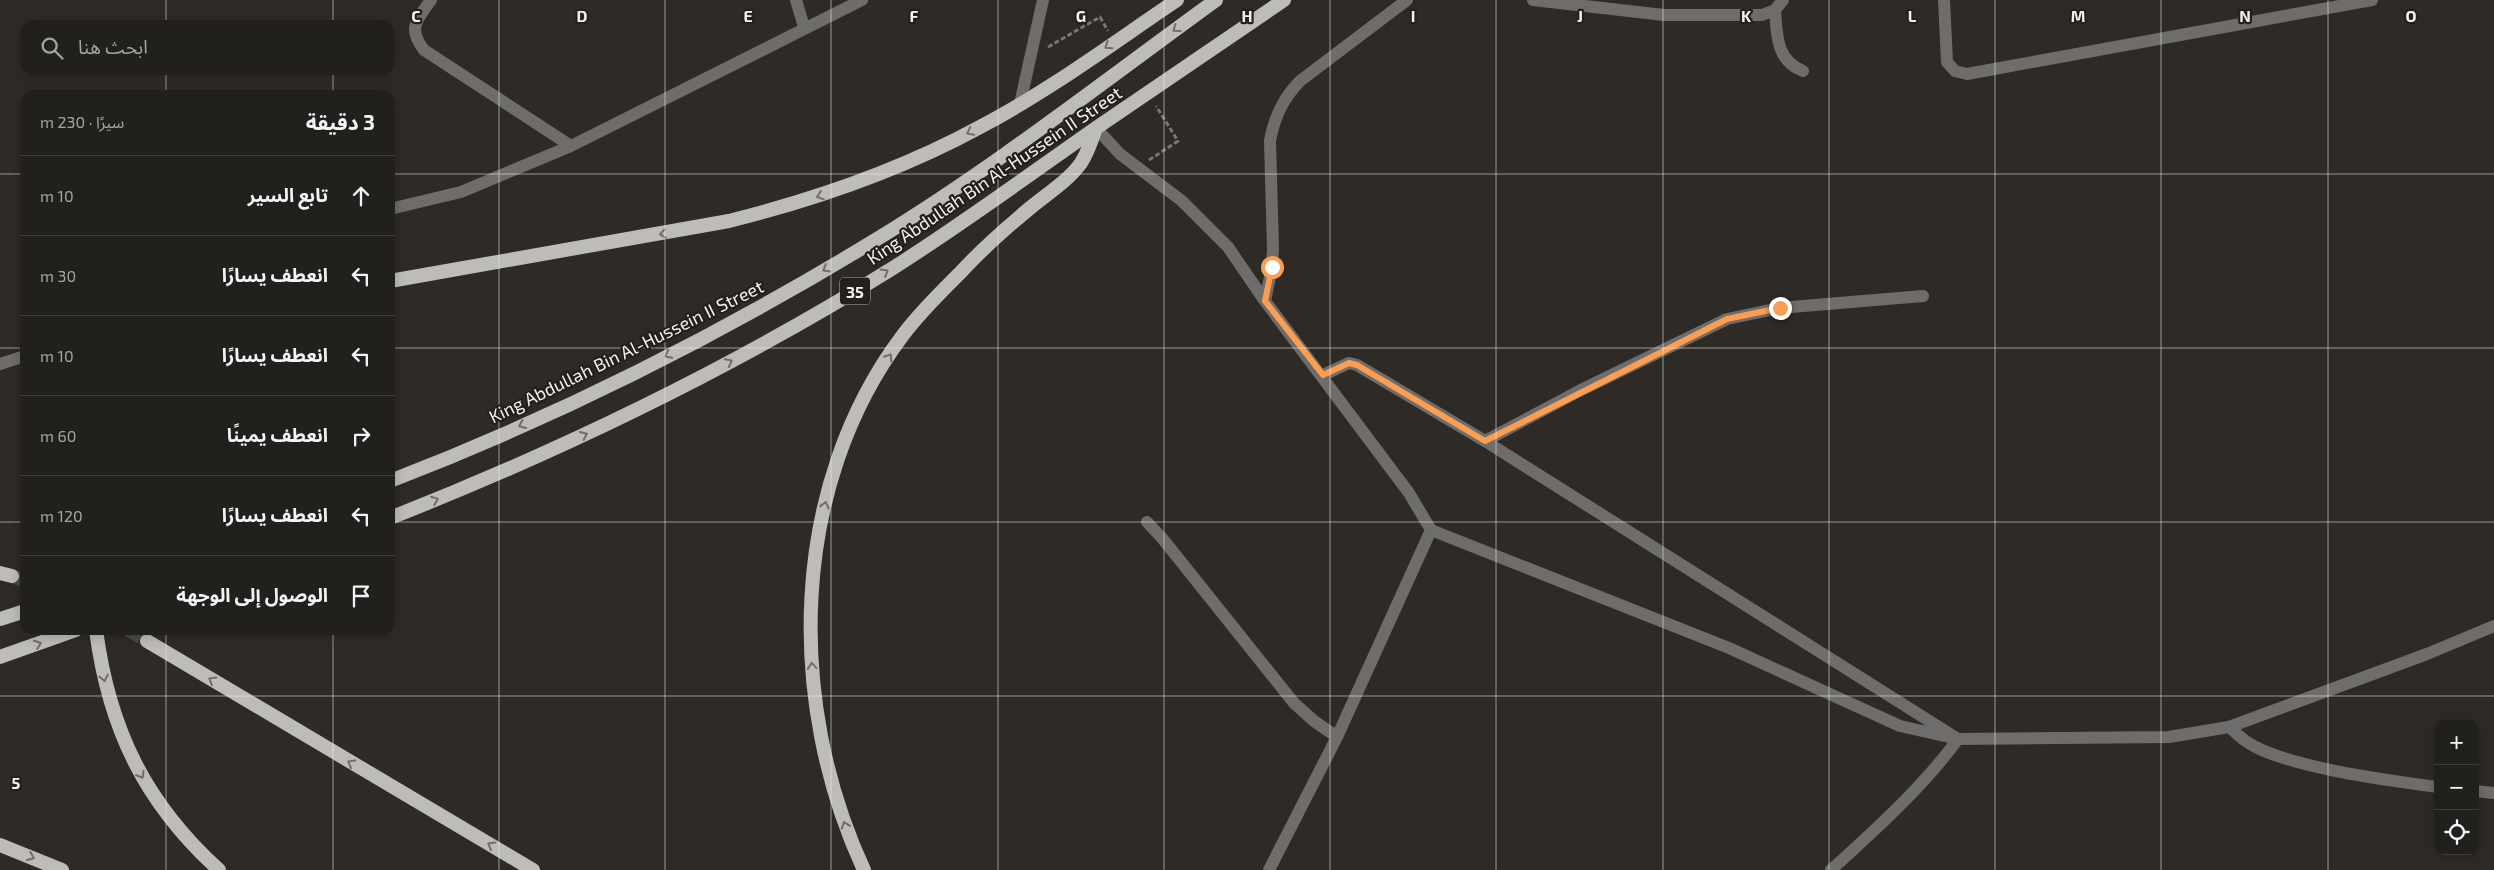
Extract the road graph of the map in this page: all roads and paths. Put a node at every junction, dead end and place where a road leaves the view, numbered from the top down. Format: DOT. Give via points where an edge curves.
graph roads {
  1 [pos="431,0"];
  2 [pos="796,0"];
  3 [pos="862,0"];
  4 [pos="1043,0"];
  5 [pos="1177,0"];
  6 [pos="1216,0"];
  7 [pos="1284,0"];
  8 [pos="1407,0"];
  9 [pos="1533,0"];
  10 [pos="1783,0"];
  11 [pos="1944,0"];
  12 [pos="2372,0"];
  13 [pos="1775,10"];
  14 [pos="1100,17"];
  15 [pos="804,28"];
  16 [pos="1067,37"];
  17 [pos="1803,71"];
  18 [pos="1020,104"];
  19 [pos="1096,128"];
  20 [pos="1178,141"];
  21 [pos="571,146"];
  22 [pos="1159,153"];
  23 [pos="395,208"];
  24 [pos="395,280"];
  25 [pos="1923,296"];
  26 [pos="1265,301"];
  27 [pos="20,358"];
  28 [pos="0,364"];
  29 [pos="1323,375"];
  30 [pos="1485,441"];
  31 [pos="395,479"];
  32 [pos="395,516"];
  33 [pos="1147,522"];
  34 [pos="1431,530"];
  35 [pos="20,613"];
  36 [pos="0,620"];
  37 [pos="2494,626"];
  38 [pos="62,635"];
  39 [pos="97,635"];
  40 [pos="147,641"];
  41 [pos="0,657"];
  42 [pos="2230,727"];
  43 [pos="1337,737"];
  44 [pos="1958,739"];
  45 [pos="2434,786"];
  46 [pos="2479,791"];
  47 [pos="2494,793"];
  48 [pos="0,845"];
  49 [pos="62,870"];
  50 [pos="219,870"];
  51 [pos="534,870"];
  52 [pos="864,870"];
  53 [pos="1269,870"];
  54 [pos="1831,870"];
  1 -- 21 [label="street" via="413,30 424,50"];
  2 -- 15 [label="street"];
  3 -- 15 [label="street"];
  4 -- 18 [label="street"];
  5 -- 18 [label="highway, one-way"];
  6 -- 31 [label="highway, King Abdullah Bin Al-Hussein II Street / 35, one-way" via="948,193 811,278 570,403"];
  7 -- 19 [label="highway, King Abdullah Bin Al-Hussein II Street / 35"];
  8 -- 26 [label="street" via="1287,94 1273,125 1270,141 1273,249"];
  9 -- 13 [label="street" via="1664,15 1762,15"];
  10 -- 13 [label="street"];
  11 -- 12 [label="street" via="1947,62 1955,71 1967,74"];
  13 -- 17 [label="street" via="1781,53 1794,67"];
  14 -- 16 [label="path"];
  15 -- 21 [label="street"];
  18 -- 24 [label="highway, one-way" via="900,166 773,210 685,230"];
  19 -- 26 [label="street" via="1120,154 1182,201 1214,231"];
  32 -- 19 [label="highway, King Abdullah Bin Al-Hussein II Street / 35, one-way" via="586,434 749,352 923,248 1030,177"];
  52 -- 19 [label="highway, one-way" via="829,773 820,734 811,663 814,568 834,475 856,416 904,334 982,251 1072,173 1087,152"];
  20 -- 22 [label="path"];
  21 -- 23 [label="street" via="461,192"];
  25 -- 30 [label="street" via="1742,314 1590,386"];
  26 -- 29 [label="street"];
  27 -- 28 [label="street"];
  29 -- 30 [label="street" via="1349,363 1357,365"];
  29 -- 34 [label="street" via="1409,493"];
  30 -- 44 [label="street"];
  33 -- 43 [label="street" via="1294,703"];
  34 -- 43 [label="street"];
  34 -- 44 [label="street" via="1720,645 1900,726"];
  35 -- 36 [label="highway"];
  37 -- 42 [label="street"];
  41 -- 38 [label="highway, one-way"];
  39 -- 50 [label="highway, one-way" via="100,663 120,731 134,763 167,815"];
  51 -- 40 [label="highway, one-way"];
  42 -- 44 [label="street" via="2169,737"];
  42 -- 45 [label="street" via="2248,742 2278,756 2321,767"];
  43 -- 53 [label="street"];
  44 -- 54 [label="street" via="1926,777"];
  46 -- 47 [label="street"];
  48 -- 49 [label="highway, one-way"];
}
